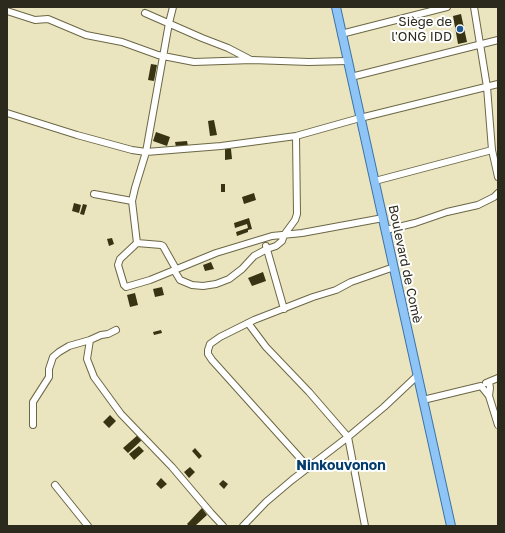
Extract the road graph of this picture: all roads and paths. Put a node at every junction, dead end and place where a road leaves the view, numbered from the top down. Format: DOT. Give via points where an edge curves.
graph roads {
  1 [pos="174,7"];
  2 [pos="336,7"];
  3 [pos="447,7"];
  4 [pos="474,7"];
  5 [pos="7,11"];
  6 [pos="145,13"];
  7 [pos="169,23"];
  8 [pos="341,34"];
  9 [pos="498,40"];
  10 [pos="481,45"];
  11 [pos="163,56"];
  12 [pos="252,60"];
  13 [pos="347,61"];
  14 [pos="351,77"];
  15 [pos="498,84"];
  16 [pos="487,86"];
  17 [pos="7,113"];
  18 [pos="360,118"];
  19 [pos="498,121"];
  20 [pos="491,123"];
  21 [pos="296,136"];
  22 [pos="492,150"];
  23 [pos="146,152"];
  24 [pos="497,173"];
  25 [pos="375,181"];
  26 [pos="498,193"];
  27 [pos="94,194"];
  28 [pos="132,201"];
  29 [pos="383,218"];
  30 [pos="386,230"];
  31 [pos="284,235"];
  32 [pos="264,239"];
  33 [pos="137,243"];
  34 [pos="267,249"];
  35 [pos="394,267"];
  36 [pos="175,269"];
  37 [pos="284,308"];
  38 [pos="248,323"];
  39 [pos="116,330"];
  40 [pos="90,340"];
  41 [pos="418,374"];
  42 [pos="498,378"];
  43 [pos="489,382"];
  44 [pos="481,386"];
  45 [pos="489,396"];
  46 [pos="423,400"];
  47 [pos="33,425"];
  48 [pos="498,425"];
  49 [pos="348,437"];
  50 [pos="309,468"];
  51 [pos="55,485"];
  52 [pos="88,526"];
  53 [pos="223,526"];
  54 [pos="243,526"];
  55 [pos="365,526"];
  56 [pos="451,526"];
  1 -- 7 [label="street"];
  2 -- 8 [label="main road, Boulevard de Comè"];
  3 -- 8 [label="street"];
  4 -- 10 [label="street"];
  5 -- 11 [label="street" via="34,20 48,19 86,35 130,44"];
  6 -- 7 [label="street"];
  7 -- 11 [label="street"];
  7 -- 12 [label="street"];
  8 -- 13 [label="main road, Boulevard de Comè"];
  9 -- 10 [label="street"];
  10 -- 14 [label="street"];
  10 -- 16 [label="street"];
  11 -- 12 [label="street" via="194,62"];
  11 -- 23 [label="street"];
  12 -- 13 [label="street"];
  13 -- 14 [label="main road, Boulevard de Comè"];
  14 -- 18 [label="main road, Boulevard de Comè"];
  15 -- 16 [label="street"];
  16 -- 18 [label="street"];
  16 -- 20 [label="street"];
  17 -- 23 [label="street" via="77,135"];
  18 -- 21 [label="street"];
  18 -- 25 [label="main road, Boulevard de Comè"];
  19 -- 20 [label="street"];
  20 -- 22 [label="street"];
  21 -- 23 [label="street"];
  21 -- 31 [label="street" via="297,214"];
  22 -- 24 [label="street"];
  22 -- 25 [label="street"];
  23 -- 28 [label="street"];
  25 -- 29 [label="main road, Boulevard de Comè"];
  26 -- 30 [label="street" via="478,205"];
  27 -- 28 [label="street"];
  28 -- 33 [label="street"];
  29 -- 30 [label="main road, Boulevard de Comè"];
  29 -- 31 [label="street"];
  30 -- 35 [label="main road, Boulevard de Comè"];
  31 -- 32 [label="street"];
  31 -- 34 [label="street" via="276,246"];
  32 -- 34 [label="street"];
  32 -- 36 [label="street" via="216,252"];
  33 -- 36 [label="street" via="163,246"];
  33 -- 36 [label="street" via="118,262 124,286 150,280"];
  34 -- 36 [label="street" via="254,256 229,279 216,284 192,285 180,280"];
  34 -- 37 [label="street"];
  35 -- 37 [label="street"];
  35 -- 41 [label="main road, Boulevard de Comè"];
  37 -- 38 [label="street"];
  38 -- 49 [label="street" via="266,347"];
  38 -- 50 [label="street" via="210,344 208,354"];
  39 -- 40 [label="street"];
  40 -- 47 [label="street" via="69,346 53,357 49,377 33,402"];
  40 -- 53 [label="street" via="87,359 94,377 121,414 153,446"];
  41 -- 46 [label="main road, Boulevard de Comè"];
  41 -- 49 [label="street"];
  42 -- 43 [label="street"];
  43 -- 44 [label="street"];
  43 -- 45 [label="street"];
  44 -- 45 [label="street"];
  44 -- 46 [label="street"];
  45 -- 48 [label="street"];
  46 -- 56 [label="main road, Boulevard de Comè"];
  49 -- 50 [label="street"];
  49 -- 55 [label="street"];
  50 -- 54 [label="street" via="266,502"];
  51 -- 52 [label="street"];
}
